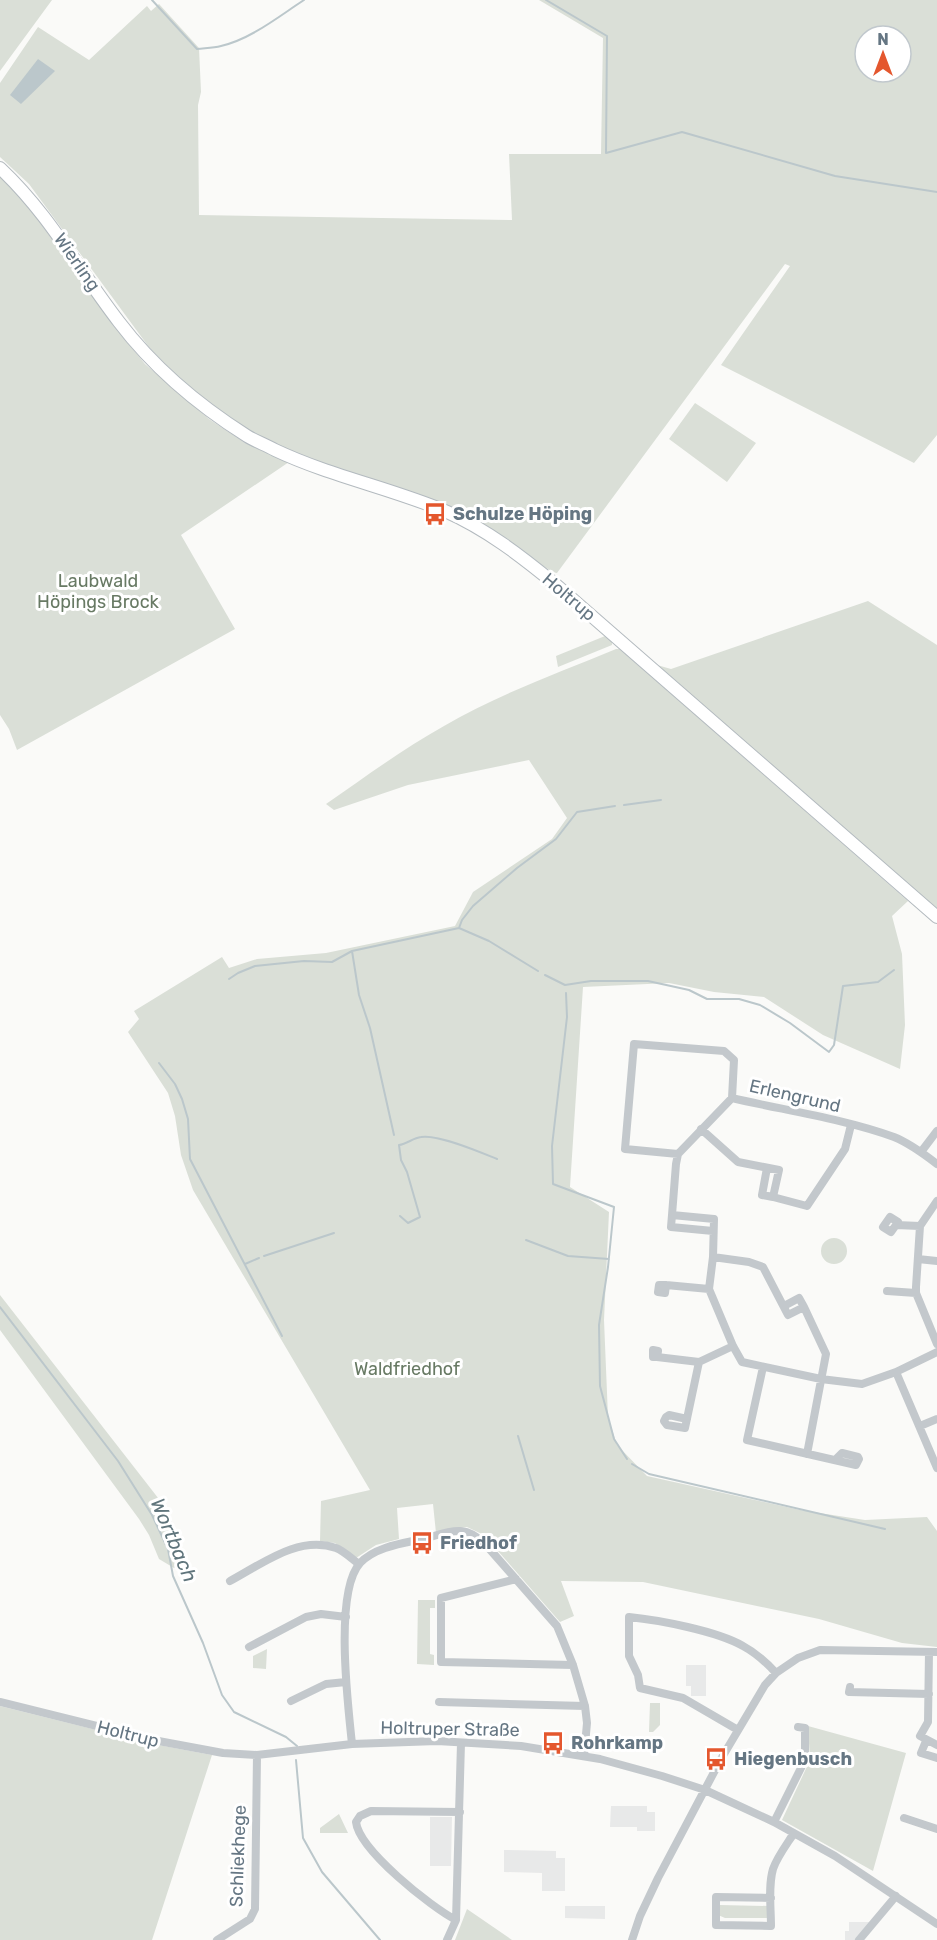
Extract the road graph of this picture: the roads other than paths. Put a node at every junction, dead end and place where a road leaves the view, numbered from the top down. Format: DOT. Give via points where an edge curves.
graph roads {
  1 [pos="0,168"];
  2 [pos="150,359"];
  3 [pos="937,917"];
  4 [pos="732,1098"];
  5 [pos="851,1125"];
  6 [pos="701,1129"];
  7 [pos="937,1131"];
  8 [pos="921,1152"];
  9 [pos="678,1154"];
  10 [pos="937,1164"];
  11 [pos="937,1201"];
  12 [pos="896,1225"];
  13 [pos="920,1226"];
  14 [pos="713,1257"];
  15 [pos="918,1259"];
  16 [pos="937,1261"];
  17 [pos="666,1285"];
  18 [pos="709,1289"];
  19 [pos="887,1291"];
  20 [pos="916,1293"];
  21 [pos="937,1344"];
  22 [pos="733,1346"];
  23 [pos="937,1352"];
  24 [pos="657,1358"];
  25 [pos="699,1362"];
  26 [pos="763,1367"];
  27 [pos="896,1372"];
  28 [pos="821,1379"];
  29 [pos="687,1419"];
  30 [pos="937,1419"];
  31 [pos="920,1426"];
  32 [pos="807,1454"];
  33 [pos="835,1460"];
  34 [pos="937,1468"];
  35 [pos="359,1564"];
  36 [pos="516,1579"];
  37 [pos="230,1581"];
  38 [pos="346,1617"];
  39 [pos="249,1647"];
  40 [pos="933,1652"];
  41 [pos="573,1665"];
  42 [pos="776,1673"];
  43 [pos="346,1682"];
  44 [pos="850,1687"];
  45 [pos="929,1694"];
  46 [pos="291,1701"];
  47 [pos="0,1702"];
  48 [pos="439,1702"];
  49 [pos="585,1706"];
  50 [pos="798,1727"];
  51 [pos="738,1730"];
  52 [pos="926,1741"];
  53 [pos="461,1743"];
  54 [pos="352,1744"];
  55 [pos="937,1745"];
  56 [pos="257,1755"];
  57 [pos="584,1756"];
  58 [pos="937,1758"];
  59 [pos="705,1790"];
  60 [pos="460,1812"];
  61 [pos="904,1818"];
  62 [pos="774,1822"];
  63 [pos="937,1829"];
  64 [pos="794,1833"];
  65 [pos="896,1896"];
  66 [pos="771,1898"];
  67 [pos="456,1920"];
  68 [pos="936,1921"];
  69 [pos="217,1940"];
  70 [pos="447,1940"];
  71 [pos="632,1940"];
  72 [pos="860,1940"];
  1 -- 2 [label="main road, Wierling" via="35,204"];
  2 -- 3 [label="main road, Holtrup" via="181,388 249,437 318,468 448,513 517,553"];
  4 -- 5 [label="street, Erlengrund"];
  4 -- 6 [label="street, Erlengrund"];
  4 -- 9 [label="street, Erlengrund" via="734,1060 724,1051 634,1044 625,1149"];
  5 -- 6 [label="street, Erlengrund" via="845,1149 807,1206 773,1197 779,1170 738,1162"];
  5 -- 8 [label="street, Erlengrund" via="895,1138"];
  6 -- 9 [label="street, Erlengrund"];
  7 -- 8 [label="street"];
  8 -- 10 [label="street, Erlengrund"];
  9 -- 14 [label="street" via="671,1227 713,1231"];
  11 -- 13 [label="street"];
  12 -- 13 [label="street"];
  13 -- 15 [label="street"];
  14 -- 18 [label="street"];
  14 -- 28 [label="street" via="763,1267 788,1315 804,1307 826,1354"];
  15 -- 16 [label="street"];
  15 -- 20 [label="street"];
  17 -- 18 [label="street"];
  18 -- 22 [label="street"];
  19 -- 20 [label="street"];
  20 -- 21 [label="street"];
  22 -- 25 [label="street"];
  22 -- 26 [label="street" via="742,1362"];
  23 -- 27 [label="street"];
  24 -- 25 [label="street"];
  25 -- 29 [label="street"];
  26 -- 28 [label="street"];
  26 -- 32 [label="street" via="747,1440"];
  27 -- 28 [label="street" via="862,1384"];
  27 -- 31 [label="street"];
  28 -- 32 [label="street"];
  30 -- 31 [label="street"];
  31 -- 34 [label="street"];
  32 -- 33 [label="street"];
  35 -- 36 [label="street" via="373,1552 466,1531 479,1538"];
  35 -- 37 [label="street" via="337,1548 294,1547"];
  35 -- 38 [label="street" via="351,1579"];
  36 -- 41 [label="street" via="557,1626"];
  36 -- 41 [label="street" via="441,1599 441,1662"];
  38 -- 39 [label="street" via="306,1617"];
  38 -- 43 [label="street"];
  40 -- 42 [label="street" via="820,1650 798,1658"];
  40 -- 45 [label="street"];
  41 -- 49 [label="street"];
  42 -- 51 [label="street"];
  42 -- 51 [label="street" via="757,1655 727,1638 629,1617 628,1656 640,1688 684,1698"];
  43 -- 46 [label="street" via="326,1684"];
  43 -- 54 [label="street"];
  44 -- 45 [label="street" via="849,1692"];
  45 -- 52 [label="street" via="928,1722 920,1736"];
  47 -- 56 [label="street, Holtrup" via="188,1748"];
  48 -- 49 [label="street"];
  49 -- 57 [label="street"];
  50 -- 62 [label="street" via="805,1728 806,1760"];
  51 -- 59 [label="street"];
  52 -- 55 [label="street"];
  52 -- 58 [label="street" via="921,1753"];
  53 -- 54 [label="street, Holtruper Straße"];
  53 -- 57 [label="street, Holtruper Straße" via="521,1746"];
  53 -- 60 [label="street"];
  54 -- 56 [label="street, Holtruper Straße"];
  56 -- 69 [label="street, Schliekhege" via="255,1909 250,1919"];
  57 -- 59 [label="street, Holtruper Straße"];
  59 -- 62 [label="street, Holtruper Straße"];
  59 -- 71 [label="street" via="658,1878"];
  60 -- 67 [label="street"];
  60 -- 67 [label="street" via="371,1810 356,1822 358,1832 387,1866 437,1910"];
  61 -- 63 [label="street"];
  62 -- 64 [label="street, Holtruper Straße"];
  64 -- 65 [label="street, Holtruper Straße"];
  64 -- 66 [label="street" via="774,1867"];
  65 -- 68 [label="street, Holtruper Straße"];
  65 -- 72 [label="street"];
  66 -- 66 [label="street" via="771,1926 716,1925 716,1897"];
  67 -- 70 [label="street"];
}
